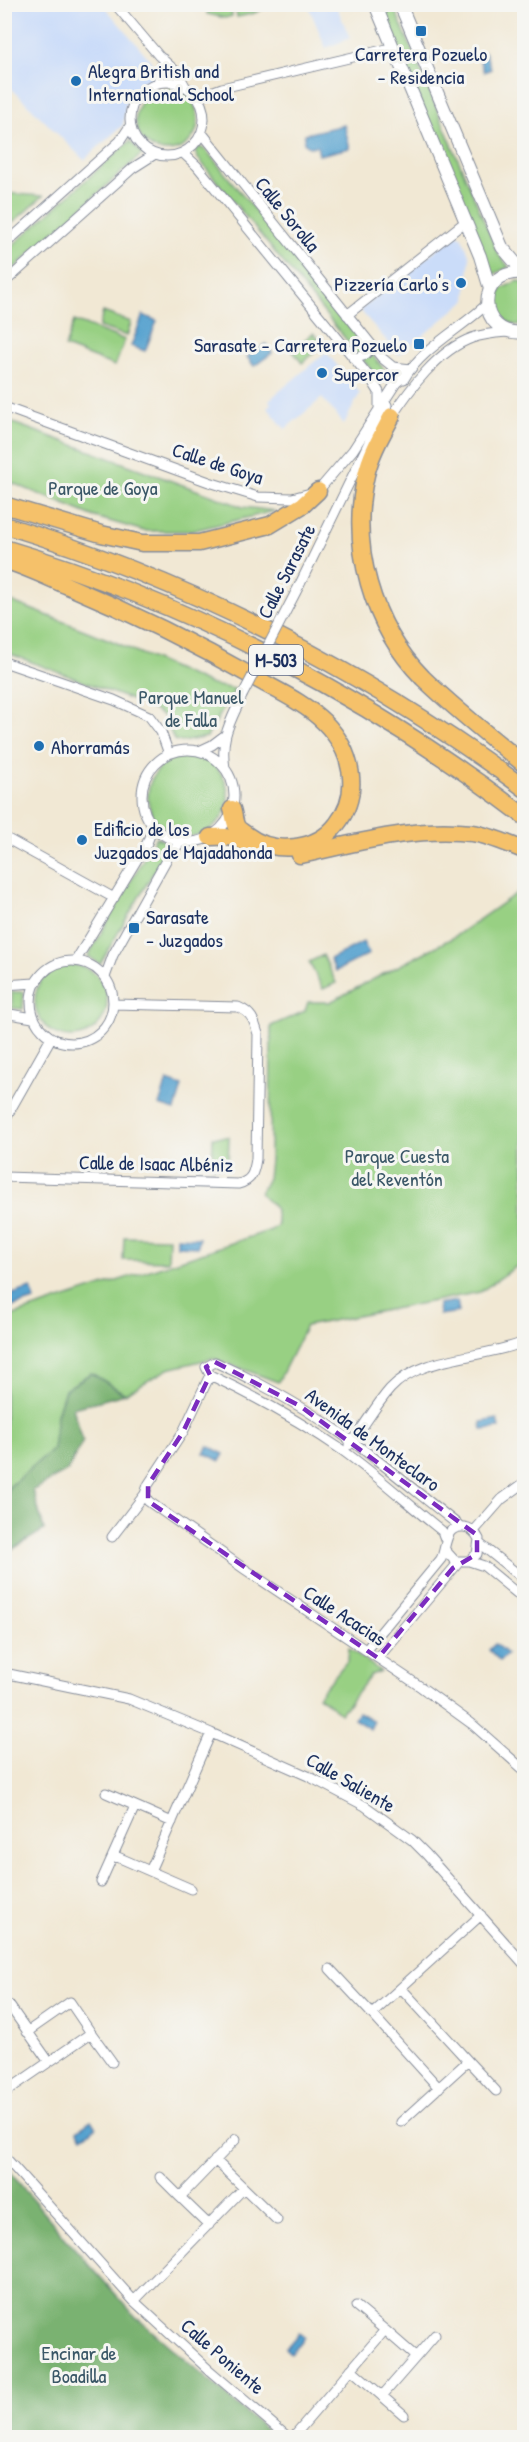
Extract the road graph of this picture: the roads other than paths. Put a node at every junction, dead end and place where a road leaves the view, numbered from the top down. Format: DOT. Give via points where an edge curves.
graph roads {
  1 [pos="115,4"];
  2 [pos="375,4"];
  3 [pos="400,4"];
  4 [pos="392,48"];
  5 [pos="163,59"];
  6 [pos="158,83"];
  7 [pos="185,86"];
  8 [pos="198,97"];
  9 [pos="130,126"];
  10 [pos="201,134"];
  11 [pos="183,153"];
  12 [pos="155,154"];
  13 [pos="465,222"];
  14 [pos="4,245"];
  15 [pos="525,273"];
  16 [pos="4,283"];
  17 [pos="490,289"];
  18 [pos="487,304"];
  19 [pos="347,315"];
  20 [pos="518,334"];
  21 [pos="371,344"];
  22 [pos="353,358"];
  23 [pos="409,372"];
  24 [pos="4,407"];
  25 [pos="385,411"];
  26 [pos="364,455"];
  27 [pos="318,491"];
  28 [pos="4,505"];
  29 [pos="4,525"];
  30 [pos="4,548"];
  31 [pos="4,560"];
  32 [pos="4,662"];
  33 [pos="224,735"];
  34 [pos="199,751"];
  35 [pos="169,754"];
  36 [pos="525,764"];
  37 [pos="226,769"];
  38 [pos="525,788"];
  39 [pos="232,809"];
  40 [pos="525,816"];
  41 [pos="153,827"];
  42 [pos="4,837"];
  43 [pos="210,837"];
  44 [pos="181,842"];
  45 [pos="525,850"];
  46 [pos="114,898"];
  47 [pos="76,960"];
  48 [pos="105,977"];
  49 [pos="35,982"];
  50 [pos="4,985"];
  51 [pos="113,1004"];
  52 [pos="4,1013"];
  53 [pos="33,1018"];
  54 [pos="51,1038"];
  55 [pos="4,1121"];
  56 [pos="4,1178"];
  57 [pos="525,1342"];
  58 [pos="210,1375"];
  59 [pos="352,1441"];
  60 [pos="344,1452"];
  61 [pos="525,1483"];
  62 [pos="145,1494"];
  63 [pos="461,1527"];
  64 [pos="474,1531"];
  65 [pos="112,1537"];
  66 [pos="446,1539"];
  67 [pos="480,1544"];
  68 [pos="445,1550"];
  69 [pos="464,1562"];
  70 [pos="525,1579"];
  71 [pos="525,1599"];
  72 [pos="366,1650"];
  73 [pos="378,1658"];
  74 [pos="4,1673"];
  75 [pos="211,1733"];
  76 [pos="525,1770"];
  77 [pos="106,1793"];
  78 [pos="135,1806"];
  79 [pos="172,1822"];
  80 [pos="113,1855"];
  81 [pos="150,1871"];
  82 [pos="101,1882"];
  83 [pos="191,1889"];
  84 [pos="481,1915"];
  85 [pos="525,1964"];
  86 [pos="330,1969"];
  87 [pos="401,1988"];
  88 [pos="9,2004"];
  89 [pos="372,2014"];
  90 [pos="27,2032"];
  91 [pos="91,2032"];
  92 [pos="468,2061"];
  93 [pos="49,2062"];
  94 [pos="112,2062"];
  95 [pos="439,2088"];
  96 [pos="496,2091"];
  97 [pos="4,2092"];
  98 [pos="401,2122"];
  99 [pos="236,2139"];
  100 [pos="4,2156"];
  101 [pos="215,2160"];
  102 [pos="160,2177"];
  103 [pos="244,2188"];
  104 [pos="180,2197"];
  105 [pos="277,2220"];
  106 [pos="208,2224"];
  107 [pos="134,2301"];
  108 [pos="356,2306"];
  109 [pos="385,2330"];
  110 [pos="435,2335"];
  111 [pos="416,2357"];
  112 [pos="351,2369"];
  113 [pos="382,2396"];
  114 [pos="404,2415"];
  115 [pos="291,2438"];
  1 -- 5 [label="street"];
  2 -- 4 [label="street"];
  3 -- 15 [label="street" via="502,247"];
  4 -- 8 [label="street"];
  4 -- 13 [label="street"];
  5 -- 6 [label="street"];
  5 -- 7 [label="street"];
  6 -- 7 [label="street"];
  6 -- 9 [label="street" via="142,91 134,101"];
  7 -- 8 [label="street"];
  8 -- 10 [label="street" via="204,118"];
  9 -- 12 [label="street" via="139,143"];
  9 -- 14 [label="street" via="120,141"];
  10 -- 11 [label="street"];
  10 -- 19 [label="street, Calle Sorolla"];
  11 -- 12 [label="street"];
  11 -- 22 [label="street, Calle Sorolla"];
  12 -- 16 [label="street" via="133,168"];
  13 -- 17 [label="street"];
  13 -- 19 [label="street"];
  15 -- 17 [label="street" via="505,275"];
  17 -- 18 [label="street"];
  18 -- 20 [label="street" via="493,321"];
  18 -- 23 [label="street, Calle Sarasate"];
  19 -- 21 [label="street, Calle Sorolla"];
  20 -- 25 [label="street, Calle Sarasate" via="483,335 458,345"];
  21 -- 22 [label="street" via="363,357"];
  21 -- 23 [label="street, Calle Sorolla" via="393,367"];
  22 -- 25 [label="street, Calle Sorolla" via="379,392"];
  23 -- 25 [label="street" via="396,383"];
  23 -- 26 [label="street, Calle Sarasate" via="384,410"];
  24 -- 27 [label="street, Calle de Goya" via="258,497 292,498"];
  25 -- 26 [label="street, Calle Sarasate"];
  25 -- 27 [label="street"];
  25 -- 36 [label="highway" via="366,476 360,520 370,588 390,635 422,676"];
  26 -- 33 [label="street, Calle Sarasate, bridge"];
  27 -- 28 [label="highway" via="270,525 199,543 142,543"];
  29 -- 38 [label="highway, M-503" via="102,558 253,624 370,686"];
  30 -- 40 [label="highway, M-503" via="103,582 246,644 414,740"];
  31 -- 39 [label="highway" via="110,604 232,665 324,722 343,748 352,770 352,792 346,813 319,839 301,847 256,842 237,827"];
  32 -- 35 [label="street" via="149,716 161,732"];
  33 -- 34 [label="street"];
  33 -- 37 [label="street, Calle Sarasate"];
  34 -- 35 [label="street"];
  34 -- 37 [label="street"];
  35 -- 41 [label="street" via="149,771 143,785 145,814"];
  37 -- 39 [label="street" via="233,789"];
  39 -- 43 [label="street" via="224,825"];
  41 -- 44 [label="street"];
  41 -- 46 [label="street"];
  42 -- 46 [label="street"];
  43 -- 44 [label="street"];
  43 -- 45 [label="highway" via="227,836 268,852 300,855 386,835 441,831 474,833"];
  44 -- 48 [label="street" via="169,855 113,955"];
  46 -- 47 [label="street"];
  47 -- 48 [label="street"];
  47 -- 49 [label="street" via="52,965"];
  48 -- 51 [label="street"];
  49 -- 50 [label="street"];
  49 -- 53 [label="street" via="31,994"];
  51 -- 54 [label="street" via="106,1024 92,1038 64,1043"];
  51 -- 56 [label="street, Calle de Isaac Albéniz" via="238,1007 248,1011 258,1034 255,1170 245,1183"];
  52 -- 53 [label="street"];
  53 -- 54 [label="street"];
  54 -- 55 [label="street"];
  57 -- 59 [label="street" via="418,1369 391,1388"];
  58 -- 59 [label="street, Avenida de Monteclaro" via="206,1366 215,1362 265,1386"];
  58 -- 60 [label="street, Avenida de Monteclaro" via="296,1420"];
  58 -- 62 [label="street" via="183,1432"];
  59 -- 60 [label="street"];
  59 -- 63 [label="street, Avenida de Monteclaro"];
  60 -- 66 [label="street, Avenida de Monteclaro" via="442,1531"];
  61 -- 64 [label="street" via="502,1499"];
  62 -- 65 [label="street"];
  62 -- 72 [label="street, Calle Acacias" via="153,1506"];
  63 -- 64 [label="street"];
  63 -- 66 [label="street" via="451,1531"];
  64 -- 67 [label="street"];
  66 -- 68 [label="street"];
  67 -- 69 [label="street" via="477,1554"];
  67 -- 70 [label="street"];
  68 -- 69 [label="street" via="450,1558"];
  68 -- 72 [label="street"];
  69 -- 71 [label="street" via="484,1566"];
  69 -- 73 [label="street"];
  72 -- 73 [label="street, Calle Acacias"];
  73 -- 76 [label="street, Calle Acacias" via="472,1724"];
  74 -- 75 [label="street, Calle Saliente" via="129,1699"];
  75 -- 79 [label="street"];
  75 -- 84 [label="street, Calle Saliente" via="365,1806 412,1840"];
  77 -- 78 [label="street"];
  78 -- 79 [label="street"];
  78 -- 80 [label="street"];
  79 -- 81 [label="street"];
  80 -- 81 [label="street"];
  80 -- 82 [label="street"];
  81 -- 83 [label="street"];
  84 -- 85 [label="street, Calle Saliente"];
  84 -- 87 [label="street"];
  86 -- 89 [label="street"];
  87 -- 89 [label="street"];
  87 -- 92 [label="street"];
  88 -- 90 [label="street"];
  89 -- 95 [label="street"];
  90 -- 91 [label="street" via="70,2002"];
  90 -- 93 [label="street"];
  91 -- 93 [label="street"];
  91 -- 94 [label="street"];
  92 -- 95 [label="street"];
  92 -- 96 [label="street"];
  93 -- 97 [label="street"];
  95 -- 98 [label="street"];
  99 -- 101 [label="street"];
  100 -- 107 [label="street, Calle Poniente"];
  101 -- 103 [label="street"];
  101 -- 104 [label="street"];
  102 -- 104 [label="street"];
  103 -- 105 [label="street"];
  103 -- 106 [label="street"];
  104 -- 106 [label="street"];
  106 -- 107 [label="street"];
  107 -- 115 [label="street, Calle Poniente"];
  108 -- 109 [label="street"];
  109 -- 111 [label="street"];
  109 -- 112 [label="street, Calle Poniente"];
  110 -- 111 [label="street"];
  111 -- 113 [label="street"];
  112 -- 113 [label="street"];
  112 -- 115 [label="street, Calle Poniente"];
  113 -- 114 [label="street"];
}
